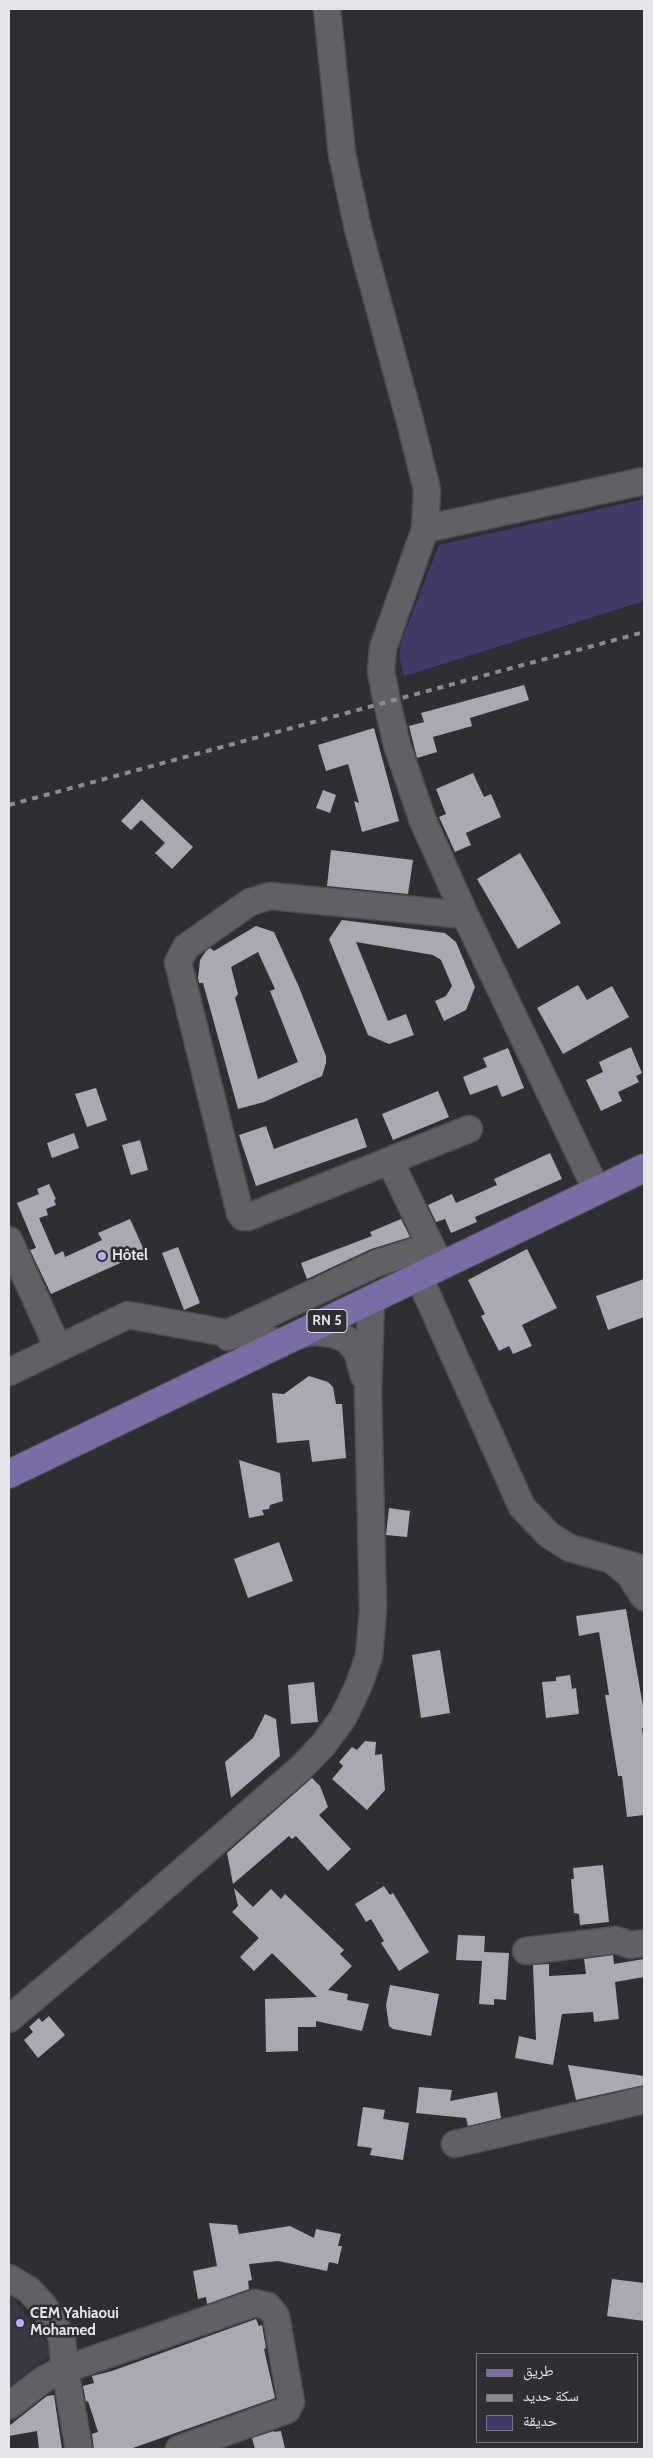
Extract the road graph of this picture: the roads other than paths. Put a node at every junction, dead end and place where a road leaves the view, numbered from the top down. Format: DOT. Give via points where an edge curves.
graph roads {
  1 [pos="328,9"];
  2 [pos="644,481"];
  3 [pos="425,529"];
  4 [pos="465,915"];
  5 [pos="469,1129"];
  6 [pos="390,1161"];
  7 [pos="644,1168"];
  8 [pos="597,1190"];
  9 [pos="9,1240"];
  10 [pos="430,1263"];
  11 [pos="370,1300"];
  12 [pos="226,1334"];
  13 [pos="290,1339"];
  14 [pos="58,1348"];
  15 [pos="226,1370"];
  16 [pos="9,1372"];
  17 [pos="368,1392"];
  18 [pos="11,1472"];
  19 [pos="611,1559"];
  20 [pos="644,1569"];
  21 [pos="644,1597"];
  22 [pos="644,1943"];
  23 [pos="526,1952"];
  24 [pos="9,2019"];
  25 [pos="644,2100"];
  26 [pos="455,2144"];
  27 [pos="9,2278"];
  28 [pos="66,2369"];
  29 [pos="9,2406"];
  30 [pos="186,2448"];
  31 [pos="79,2449"];
  1 -- 3 [label="street" via="342,154 358,229 427,490"];
  2 -- 3 [label="street"];
  3 -- 4 [label="street" via="384,648 381,670 397,745 423,821"];
  4 -- 6 [label="street" via="270,896 250,902 186,947 178,962 243,1217"];
  4 -- 8 [label="street"];
  5 -- 6 [label="street"];
  6 -- 10 [label="street"];
  7 -- 8 [label="main road, RN 5"];
  8 -- 10 [label="main road, RN 5"];
  9 -- 14 [label="street"];
  10 -- 11 [label="main road, RN 5"];
  10 -- 12 [label="street" via="377,1263"];
  10 -- 19 [label="street" via="522,1507 549,1535 570,1548"];
  11 -- 13 [label="main road, RN 5"];
  11 -- 17 [label="street"];
  12 -- 13 [label="street"];
  12 -- 14 [label="street" via="128,1315"];
  12 -- 15 [label="street" via="233,1345 233,1355"];
  13 -- 15 [label="main road, RN 5"];
  13 -- 17 [label="street" via="315,1332 346,1339 358,1351"];
  14 -- 16 [label="street"];
  15 -- 18 [label="main road, RN 5"];
  17 -- 24 [label="street" via="373,1610 369,1656 343,1718 302,1767"];
  19 -- 20 [label="street"];
  19 -- 21 [label="street" via="629,1574"];
  22 -- 23 [label="street" via="631,1945 616,1940"];
  25 -- 26 [label="street"];
  27 -- 28 [label="street" via="29,2290 53,2321 62,2337"];
  28 -- 29 [label="street" via="44,2379"];
  28 -- 30 [label="street" via="255,2303 268,2306 276,2316 291,2402 287,2410"];
  28 -- 31 [label="street"];
}
